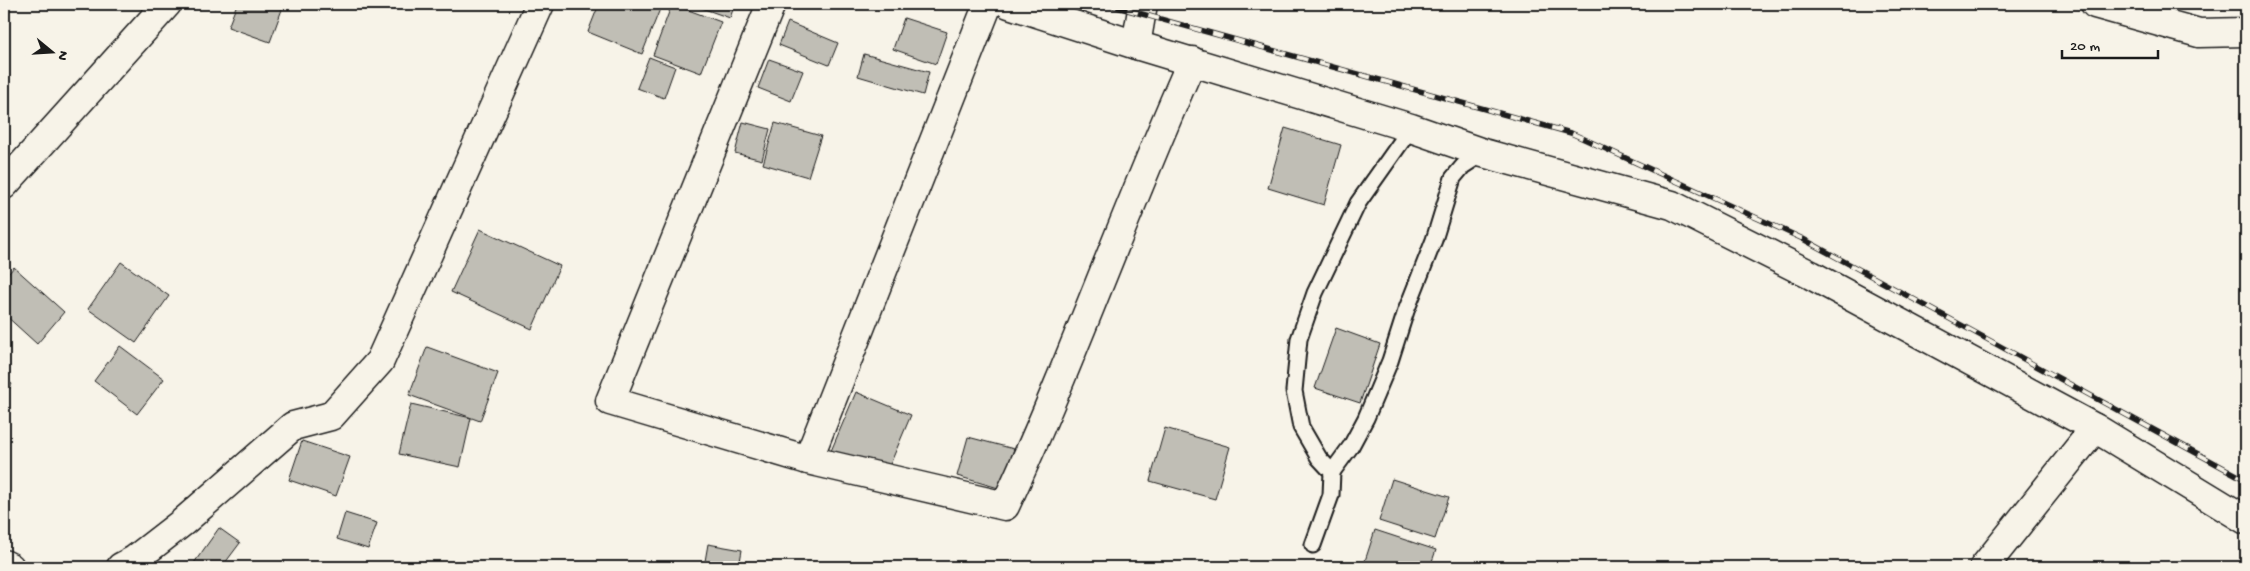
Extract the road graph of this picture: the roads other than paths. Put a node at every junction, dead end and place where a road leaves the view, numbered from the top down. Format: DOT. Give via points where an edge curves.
graph roads {
  1 [pos="167,4"];
  2 [pos="540,4"];
  3 [pos="771,4"];
  4 [pos="988,4"];
  5 [pos="1009,4"];
  6 [pos="1143,4"];
  7 [pos="2095,4"];
  8 [pos="2246,32"];
  9 [pos="1136,45"];
  10 [pos="1192,61"];
  11 [pos="1411,128"];
  12 [pos="1483,153"];
  13 [pos="4,185"];
  14 [pos="2095,428"];
  15 [pos="808,460"];
  16 [pos="1332,472"];
  17 [pos="2246,520"];
  18 [pos="1313,545"];
  19 [pos="4,564"];
  20 [pos="10,567"];
  21 [pos="121,567"];
  22 [pos="1984,567"];
  1 -- 13 [label="street"];
  2 -- 21 [label="street" via="380,360 331,416 293,426 183,522"];
  3 -- 15 [label="street" via="610,401"];
  4 -- 15 [label="street"];
  5 -- 9 [label="street"];
  6 -- 9 [label="street"];
  7 -- 8 [label="street" via="2199,33"];
  9 -- 10 [label="street"];
  10 -- 11 [label="street"];
  10 -- 15 [label="street" via="1153,149 1043,424 1005,506"];
  11 -- 12 [label="street"];
  11 -- 16 [label="lane" via="1358,203 1315,293 1299,339 1294,391 1301,427 1319,458"];
  12 -- 14 [label="street" via="1672,205"];
  12 -- 16 [label="lane" via="1463,166 1453,178 1390,361 1366,418"];
  14 -- 17 [label="street"];
  14 -- 22 [label="street"];
  16 -- 18 [label="lane" via="1331,494"];
  19 -- 20 [label="street"];
}
